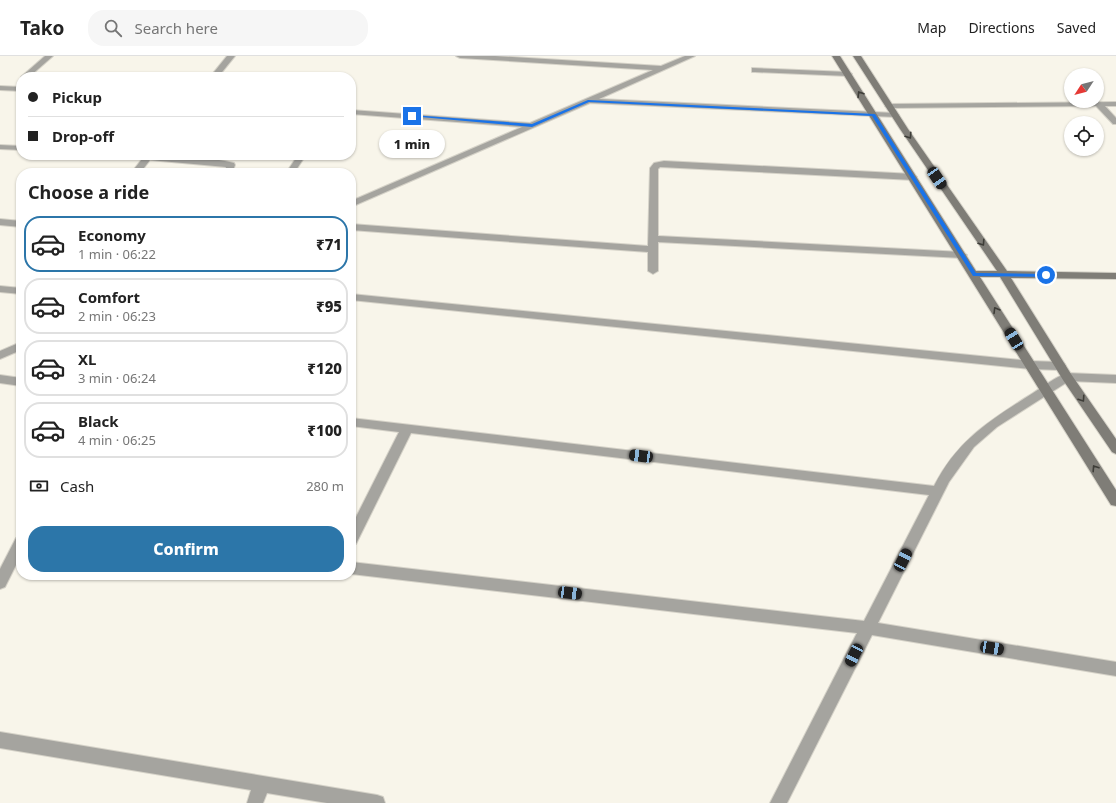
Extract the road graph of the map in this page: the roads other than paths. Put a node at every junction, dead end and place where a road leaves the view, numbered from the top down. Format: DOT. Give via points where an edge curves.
graph roads {
  1 [pos="49,56"];
  2 [pos="231,56"];
  3 [pos="460,56"];
  4 [pos="691,56"];
  5 [pos="836,56"];
  6 [pos="857,56"];
  7 [pos="662,69"];
  8 [pos="755,70"];
  9 [pos="31,72"];
  10 [pos="218,72"];
  11 [pos="848,74"];
  12 [pos="16,84"];
  13 [pos="0,88"];
  14 [pos="11,88"];
  15 [pos="16,88"];
  16 [pos="588,101"];
  17 [pos="1104,104"];
  18 [pos="1116,104"];
  19 [pos="1064,105"];
  20 [pos="1102,108"];
  21 [pos="892,110"];
  22 [pos="356,112"];
  23 [pos="873,115"];
  24 [pos="1116,122"];
  25 [pos="532,125"];
  26 [pos="0,147"];
  27 [pos="16,148"];
  28 [pos="146,160"];
  29 [pos="190,160"];
  30 [pos="139,168"];
  31 [pos="230,168"];
  32 [pos="913,177"];
  33 [pos="356,202"];
  34 [pos="0,222"];
  35 [pos="16,224"];
  36 [pos="356,227"];
  37 [pos="654,244"];
  38 [pos="962,255"];
  39 [pos="653,271"];
  40 [pos="975,274"];
  41 [pos="1004,275"];
  42 [pos="1116,276"];
  43 [pos="0,289"];
  44 [pos="16,291"];
  45 [pos="356,298"];
  46 [pos="16,348"];
  47 [pos="0,355"];
  48 [pos="1030,365"];
  49 [pos="1064,371"];
  50 [pos="0,379"];
  51 [pos="1116,379"];
  52 [pos="16,381"];
  53 [pos="1046,391"];
  54 [pos="356,423"];
  55 [pos="407,428"];
  56 [pos="1116,449"];
  57 [pos="938,491"];
  58 [pos="1116,501"];
  59 [pos="356,530"];
  60 [pos="16,552"];
  61 [pos="356,569"];
  62 [pos="0,582"];
  63 [pos="868,628"];
  64 [pos="1116,669"];
  65 [pos="0,740"];
  66 [pos="262,784"];
  67 [pos="255,803"];
  68 [pos="378,803"];
  69 [pos="778,803"];
  1 -- 9 [label="street"];
  2 -- 10 [label="street"];
  3 -- 7 [label="street"];
  4 -- 7 [label="street"];
  5 -- 11 [label="main road"];
  6 -- 21 [label="main road"];
  7 -- 16 [label="street"];
  8 -- 11 [label="street"];
  23 -- 11 [label="main road, one-way"];
  12 -- 14 [label="street"];
  13 -- 14 [label="street"];
  14 -- 15 [label="street"];
  16 -- 23 [label="street"];
  16 -- 25 [label="street"];
  17 -- 18 [label="street"];
  19 -- 21 [label="street"];
  20 -- 24 [label="street"];
  21 -- 23 [label="street"];
  21 -- 41 [label="main road, one-way"];
  22 -- 25 [label="street"];
  23 -- 32 [label="main road"];
  25 -- 33 [label="street"];
  26 -- 27 [label="street"];
  28 -- 30 [label="street"];
  29 -- 31 [label="street" via="231,165"];
  32 -- 37 [label="street" via="658,165 654,168"];
  32 -- 38 [label="main road"];
  34 -- 35 [label="street"];
  36 -- 37 [label="street"];
  37 -- 38 [label="street"];
  37 -- 39 [label="street"];
  38 -- 40 [label="main road"];
  40 -- 41 [label="main road"];
  48 -- 40 [label="main road, one-way"];
  41 -- 42 [label="main road"];
  41 -- 49 [label="main road"];
  43 -- 44 [label="street"];
  45 -- 48 [label="street"];
  46 -- 47 [label="street"];
  48 -- 49 [label="street"];
  48 -- 53 [label="main road"];
  49 -- 51 [label="street"];
  49 -- 53 [label="street"];
  49 -- 56 [label="main road, one-way"];
  50 -- 52 [label="street"];
  53 -- 57 [label="street" via="993,424 970,444"];
  58 -- 53 [label="main road, one-way"];
  54 -- 55 [label="street"];
  55 -- 57 [label="street"];
  55 -- 59 [label="street"];
  57 -- 63 [label="street"];
  60 -- 62 [label="street"];
  61 -- 63 [label="street"];
  63 -- 64 [label="street"];
  63 -- 69 [label="street"];
  65 -- 66 [label="street"];
  66 -- 67 [label="street"];
  66 -- 68 [label="street"];
}
